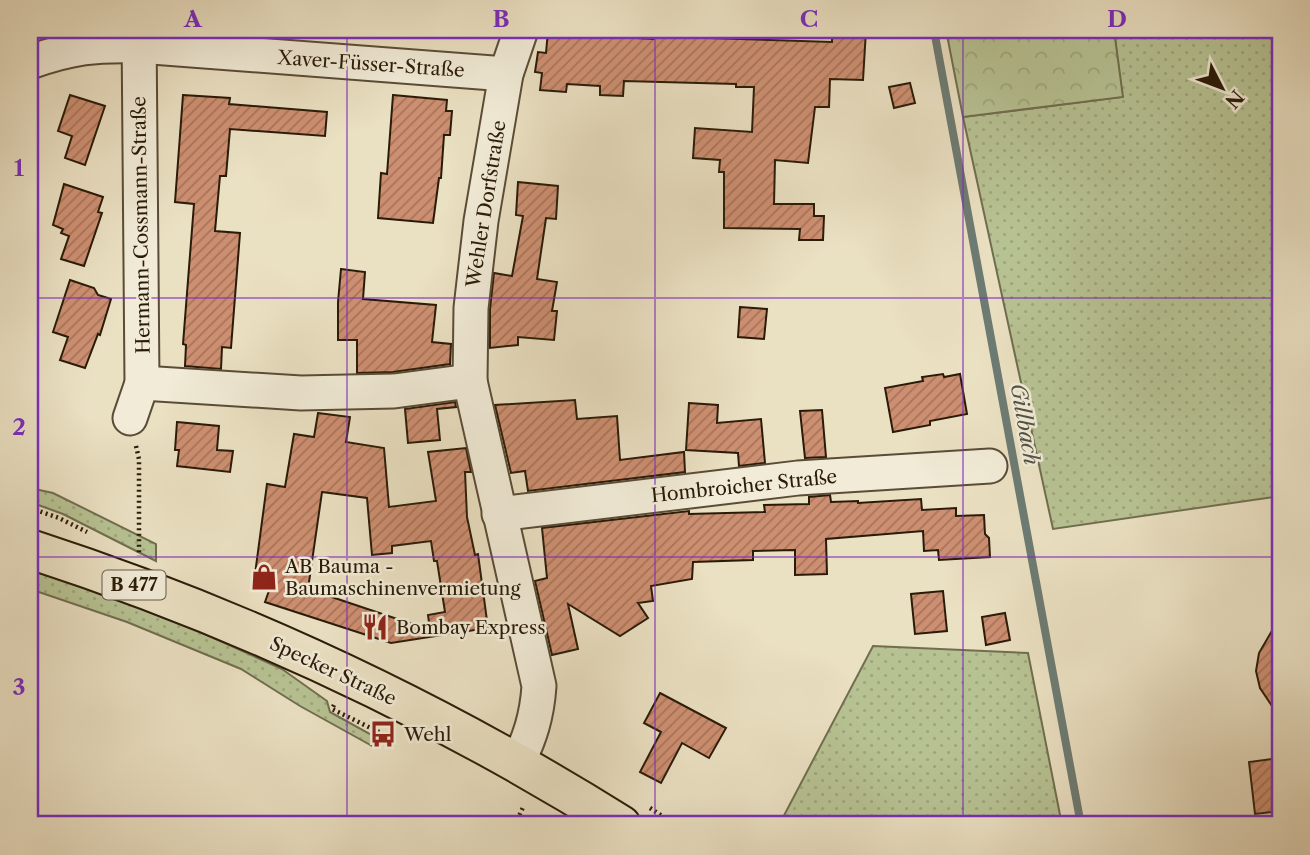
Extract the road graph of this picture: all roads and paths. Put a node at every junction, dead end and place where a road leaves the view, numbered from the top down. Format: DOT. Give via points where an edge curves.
graph roads {
  1 [pos="521,30"];
  2 [pos="139,38"];
  3 [pos="30,62"];
  4 [pos="506,74"];
  5 [pos="470,381"];
  6 [pos="142,383"];
  7 [pos="130,418"];
  8 [pos="990,466"];
  9 [pos="499,514"];
  10 [pos="30,549"];
  11 [pos="132,583"];
  12 [pos="517,764"];
  13 [pos="621,825"];
  1 -- 4 [label="street, Wehler Dorfstraße"];
  2 -- 3 [label="street, Xaver-Füsser-Straße" via="68,49"];
  2 -- 4 [label="street, Xaver-Füsser-Straße"];
  2 -- 6 [label="street, Hermann-Cossmann-Straße"];
  4 -- 5 [label="street, Wehler Dorfstraße" via="475,266"];
  5 -- 6 [label="street" via="394,391 301,393"];
  5 -- 9 [label="street, Wehler Dorfstraße"];
  6 -- 7 [label="street, Hermann-Cossmann-Straße"];
  7 -- 11 [label="path" via="139,459 139,559"];
  8 -- 9 [label="street, Hombroicher Straße" via="798,478"];
  9 -- 12 [label="street, Wehler Dorfstraße" via="539,687 535,721"];
  10 -- 11 [label="main road, Specker Straße / B 477"];
  11 -- 12 [label="main road, Specker Straße / B 477" via="346,676"];
  12 -- 13 [label="main road, Specker Straße / B 477"];
}
